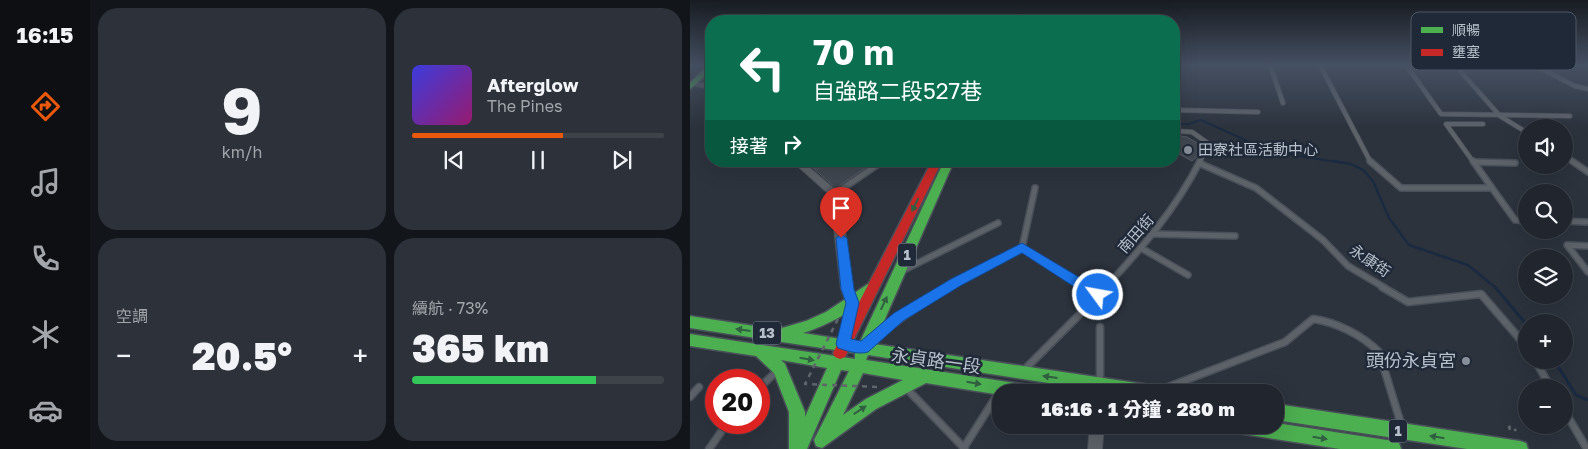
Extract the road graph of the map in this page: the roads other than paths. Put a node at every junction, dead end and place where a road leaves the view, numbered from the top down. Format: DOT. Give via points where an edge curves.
graph roads {
  1 [pos="1277,86"];
  2 [pos="1331,86"];
  3 [pos="1421,86"];
  4 [pos="1473,86"];
  5 [pos="1575,86"];
  6 [pos="1588,89"];
  7 [pos="1283,103"];
  8 [pos="1180,110"];
  9 [pos="1258,112"];
  10 [pos="1500,116"];
  11 [pos="1570,116"];
  12 [pos="1483,124"];
  13 [pos="1518,127"];
  14 [pos="1180,131"];
  15 [pos="1474,162"];
  16 [pos="1573,162"];
  17 [pos="1516,163"];
  18 [pos="1200,164"];
  19 [pos="803,167"];
  20 [pos="875,167"];
  21 [pos="934,167"];
  22 [pos="946,167"];
  23 [pos="1588,172"];
  24 [pos="842,188"];
  25 [pos="1035,188"];
  26 [pos="1492,188"];
  27 [pos="1518,220"];
  28 [pos="1573,221"];
  29 [pos="1586,222"];
  30 [pos="998,223"];
  31 [pos="1153,234"];
  32 [pos="1235,236"];
  33 [pos="1588,246"];
  34 [pos="1022,248"];
  35 [pos="1141,248"];
  36 [pos="1588,272"];
  37 [pos="898,273"];
  38 [pos="1188,275"];
  39 [pos="877,281"];
  40 [pos="1098,295"];
  41 [pos="853,303"];
  42 [pos="690,322"];
  43 [pos="1100,327"];
  44 [pos="775,334"];
  45 [pos="1518,337"];
  46 [pos="690,340"];
  47 [pos="843,344"];
  48 [pos="863,348"];
  49 [pos="760,351"];
  50 [pos="836,364"];
  51 [pos="858,368"];
  52 [pos="780,369"];
  53 [pos="926,375"];
  54 [pos="1018,375"];
  55 [pos="770,378"];
  56 [pos="992,384"];
  57 [pos="1074,384"];
  58 [pos="1099,384"];
  59 [pos="1176,384"];
  60 [pos="904,385"];
  61 [pos="699,387"];
  62 [pos="690,397"];
  63 [pos="992,406"];
  64 [pos="1284,413"];
  65 [pos="1297,415"];
  66 [pos="1573,426"];
  67 [pos="1284,432"];
  68 [pos="1403,432"];
  69 [pos="720,434"];
  70 [pos="1097,434"];
  71 [pos="1299,434"];
  72 [pos="821,445"];
  73 [pos="709,449"];
  74 [pos="798,449"];
  75 [pos="964,449"];
  76 [pos="1096,449"];
  77 [pos="1394,449"];
  78 [pos="1520,449"];
  79 [pos="1586,449"];
  1 -- 7 [label="lane"];
  2 -- 26 [label="lane" via="1368,160 1401,188"];
  3 -- 10 [label="lane" via="1442,114"];
  4 -- 10 [label="lane"];
  5 -- 6 [label="lane"];
  8 -- 9 [label="lane"];
  10 -- 11 [label="lane"];
  10 -- 13 [label="lane"];
  12 -- 15 [label="lane" via="1446,124"];
  14 -- 18 [label="lane, 南田街" via="1192,132 1209,144"];
  15 -- 17 [label="lane"];
  15 -- 26 [label="lane"];
  16 -- 23 [label="lane"];
  18 -- 31 [label="lane, 南田街" via="1167,218"];
  18 -- 45 [label="lane, 永康街" via="1256,188 1323,240 1348,266 1408,302 1482,294"];
  19 -- 41 [label="street" via="835,194 847,289"];
  20 -- 24 [label="lane"];
  21 -- 39 [label="main road, 1, one-way"];
  22 -- 37 [label="main road, 1"];
  25 -- 34 [label="lane"];
  26 -- 27 [label="lane" via="1514,220"];
  28 -- 29 [label="lane"];
  30 -- 37 [label="lane"];
  31 -- 32 [label="lane"];
  31 -- 35 [label="lane, 南田街"];
  33 -- 36 [label="lane" via="1567,245"];
  34 -- 40 [label="lane"];
  34 -- 48 [label="lane" via="899,317"];
  35 -- 38 [label="lane"];
  35 -- 40 [label="lane, 南田街"];
  48 -- 37 [label="main road, 1, one-way"];
  39 -- 41 [label="main road"];
  39 -- 47 [label="main road, 1"];
  40 -- 54 [label="lane, 南田街"];
  41 -- 44 [label="main road" via="808,328"];
  41 -- 47 [label="street"];
  44 -- 42 [label="main road, 13, one-way"];
  43 -- 58 [label="lane"];
  44 -- 47 [label="main road, 13"];
  46 -- 49 [label="main road, 永貞路一段 / 13"];
  47 -- 48 [label="main road, 13"];
  47 -- 50 [label="main road, 1"];
  48 -- 51 [label="main road, 1"];
  48 -- 54 [label="main road, 永貞路一段"];
  49 -- 50 [label="main road, 永貞路一段 / 13, one-way"];
  49 -- 52 [label="main road"];
  50 -- 51 [label="main road, 永貞路一段"];
  50 -- 74 [label="main road"];
  51 -- 53 [label="main road, 永貞路一段"];
  51 -- 72 [label="main road"];
  52 -- 55 [label="lane"];
  52 -- 74 [label="main road" via="797,412"];
  53 -- 56 [label="main road, 永貞路一段, one-way"];
  53 -- 60 [label="main road"];
  57 -- 54 [label="main road, 永貞路一段, one-way"];
  59 -- 68 [label="lane" via="1285,342 1313,319 1331,321 1379,352"];
  72 -- 60 [label="main road, one-way" via="854,414"];
  60 -- 75 [label="lane"];
  61 -- 62 [label="lane"];
  63 -- 75 [label="lane"];
  64 -- 65 [label="main road, 1"];
  65 -- 68 [label="main road, 1"];
  65 -- 71 [label="main road"];
  66 -- 79 [label="lane"];
  67 -- 71 [label="main road, 1"];
  78 -- 68 [label="main road, 1, one-way"];
  69 -- 73 [label="lane"];
  70 -- 76 [label="street"];
  71 -- 77 [label="main road, 1, one-way"];
}
